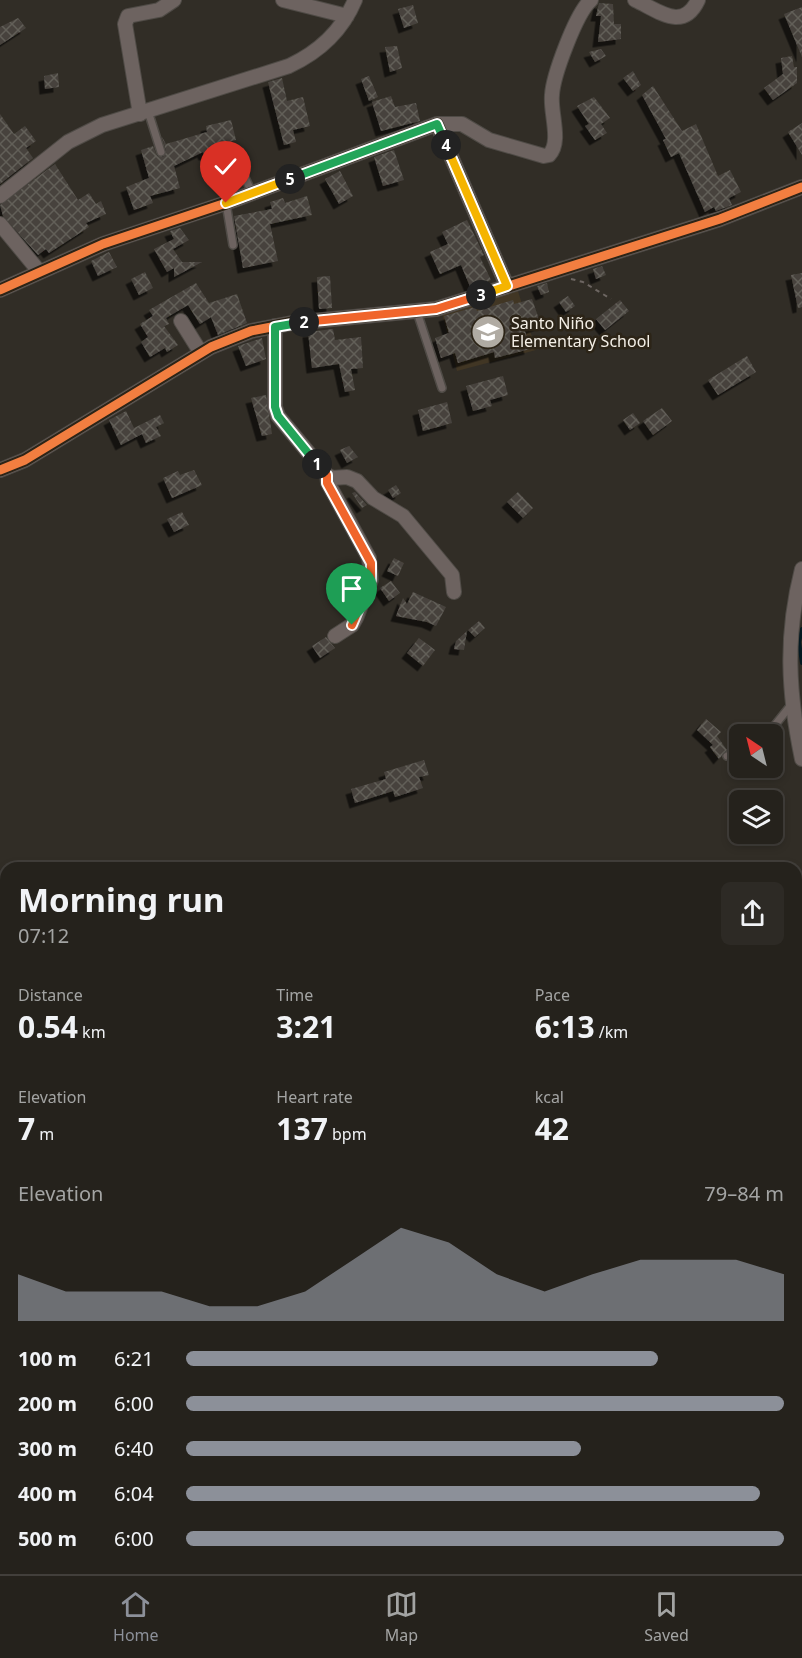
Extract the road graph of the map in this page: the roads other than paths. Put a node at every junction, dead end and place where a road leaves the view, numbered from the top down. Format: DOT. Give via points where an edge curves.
graph roads {
  1 [pos="174,0"];
  2 [pos="283,0"];
  3 [pos="355,0"];
  4 [pos="591,0"];
  5 [pos="634,0"];
  6 [pos="698,0"];
  7 [pos="346,16"];
  8 [pos="144,112"];
  9 [pos="437,124"];
  10 [pos="161,152"];
  11 [pos="234,153"];
  12 [pos="802,187"];
  13 [pos="252,193"];
  14 [pos="0,196"];
  15 [pos="226,203"];
  16 [pos="0,224"];
  17 [pos="233,245"];
  18 [pos="38,270"];
  19 [pos="507,286"];
  20 [pos="0,290"];
  21 [pos="417,312"];
  22 [pos="181,321"];
  23 [pos="275,327"];
  24 [pos="201,353"];
  25 [pos="442,388"];
  26 [pos="0,470"];
  27 [pos="327,475"];
  28 [pos="802,569"];
  29 [pos="454,592"];
  30 [pos="335,636"];
  31 [pos="791,705"];
  32 [pos="776,724"];
  33 [pos="802,759"];
  1 -- 8 [label="street" via="159,10 128,16 125,24"];
  2 -- 7 [label="street"];
  3 -- 7 [label="street"];
  4 -- 9 [label="street" via="569,37 553,88 555,146 549,155 489,140 462,124"];
  5 -- 6 [label="street" via="673,18 690,14"];
  7 -- 8 [label="street" via="338,31 305,58"];
  8 -- 10 [label="lane"];
  8 -- 14 [label="street" via="102,125 69,142"];
  9 -- 13 [label="street"];
  9 -- 19 [label="street"];
  11 -- 13 [label="lane"];
  12 -- 19 [label="street" via="720,219"];
  13 -- 15 [label="street"];
  15 -- 17 [label="lane"];
  15 -- 18 [label="street"];
  16 -- 18 [label="street"];
  18 -- 20 [label="street"];
  19 -- 21 [label="street"];
  21 -- 23 [label="street"];
  21 -- 25 [label="lane"];
  22 -- 24 [label="street"];
  23 -- 24 [label="street" via="231,338"];
  23 -- 27 [label="street" via="278,416"];
  24 -- 26 [label="street" via="25,460"];
  27 -- 29 [label="street" via="357,481 373,498 403,516 452,575"];
  27 -- 30 [label="street" via="327,483 369,558 372,571 356,618"];
  28 -- 31 [label="street" via="789,647"];
  31 -- 32 [label="lane"];
  31 -- 33 [label="street"];
}
